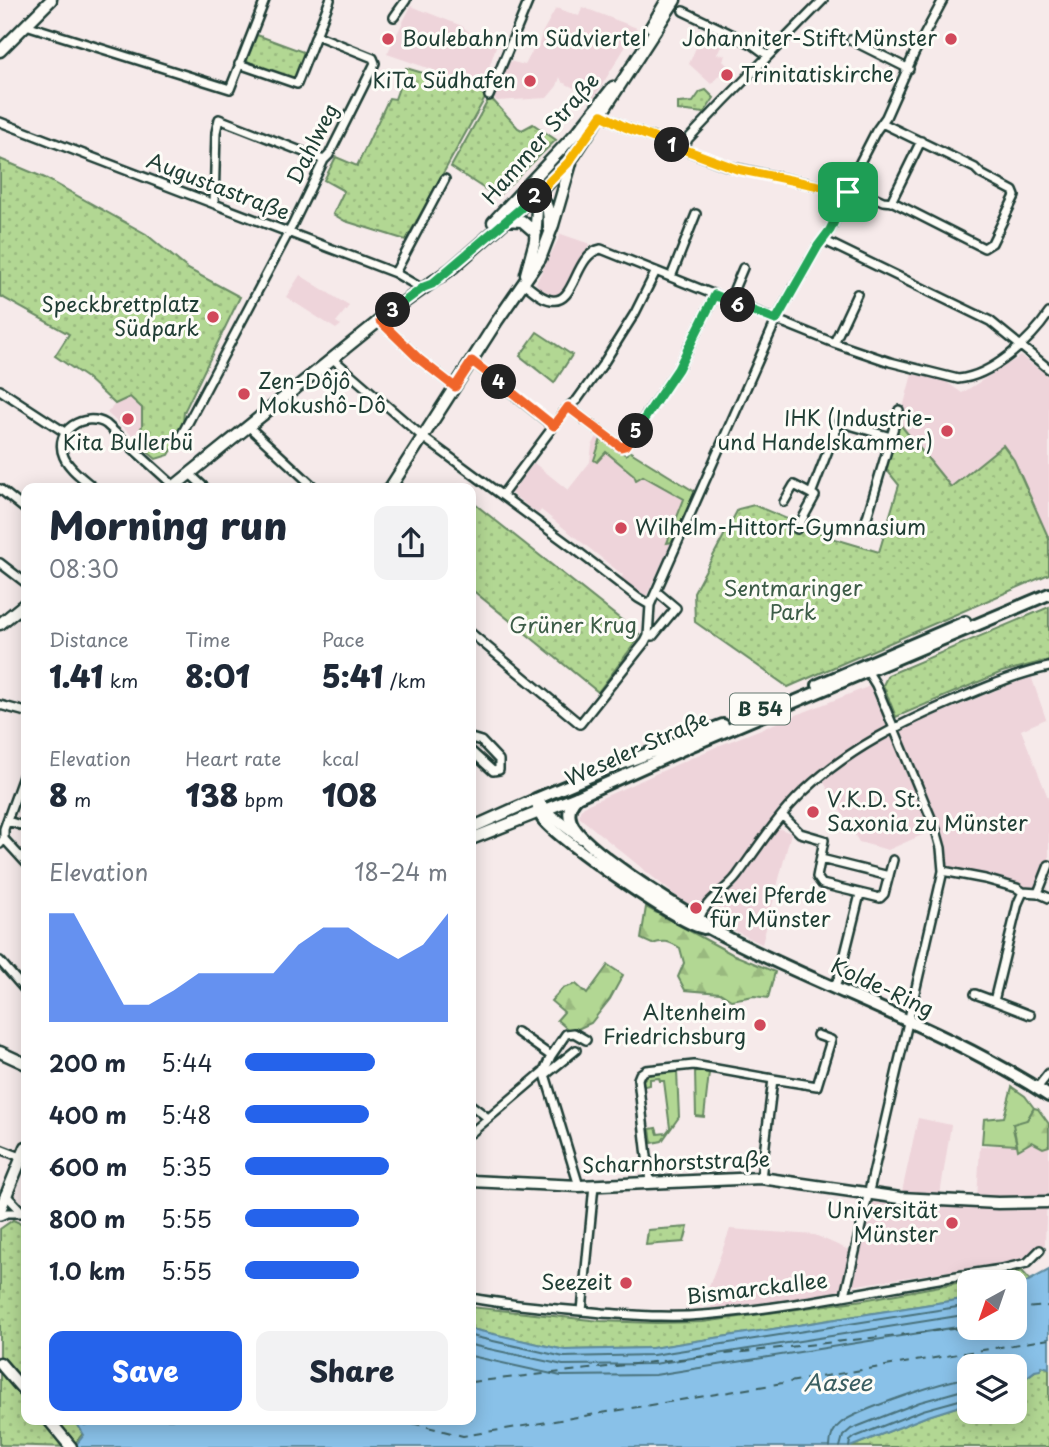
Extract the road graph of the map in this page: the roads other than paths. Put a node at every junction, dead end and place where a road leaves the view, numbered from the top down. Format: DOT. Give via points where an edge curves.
graph roads {
  1 [pos="51,0"];
  2 [pos="265,0"];
  3 [pos="330,0"];
  4 [pos="406,0"];
  5 [pos="529,0"];
  6 [pos="667,0"];
  7 [pos="675,0"];
  8 [pos="823,0"];
  9 [pos="943,0"];
  10 [pos="683,11"];
  11 [pos="394,17"];
  12 [pos="26,24"];
  13 [pos="316,35"];
  14 [pos="851,40"];
  15 [pos="0,51"];
  16 [pos="767,55"];
  17 [pos="239,64"];
  18 [pos="908,69"];
  19 [pos="489,96"];
  20 [pos="602,115"];
  21 [pos="0,122"];
  22 [pos="882,123"];
  23 [pos="921,141"];
  24 [pos="684,149"];
  25 [pos="574,156"];
  26 [pos="554,157"];
  27 [pos="324,160"];
  28 [pos="445,179"];
  29 [pos="848,189"];
  30 [pos="520,193"];
  31 [pos="537,194"];
  32 [pos="891,202"];
  33 [pos="214,204"];
  34 [pos="696,214"];
  35 [pos="505,220"];
  36 [pos="288,233"];
  37 [pos="536,233"];
  38 [pos="549,236"];
  39 [pos="823,240"];
  40 [pos="743,268"];
  41 [pos="656,271"];
  42 [pos="395,274"];
  43 [pos="671,277"];
  44 [pos="524,281"];
  45 [pos="423,288"];
  46 [pos="858,294"];
  47 [pos="715,295"];
  48 [pos="729,301"];
  49 [pos="1049,313"];
  50 [pos="776,320"];
  51 [pos="380,321"];
  52 [pos="834,343"];
  53 [pos="1021,346"];
  54 [pos="333,359"];
  55 [pos="472,361"];
  56 [pos="1049,369"];
  57 [pos="455,387"];
  58 [pos="0,390"];
  59 [pos="568,407"];
  60 [pos="899,410"];
  61 [pos="248,426"];
  62 [pos="554,426"];
  63 [pos="66,433"];
  64 [pos="181,436"];
  65 [pos="891,437"];
  66 [pos="424,438"];
  67 [pos="190,474"];
  68 [pos="89,483"];
  69 [pos="169,483"];
  70 [pos="178,483"];
  71 [pos="200,483"];
  72 [pos="310,483"];
  73 [pos="393,483"];
  74 [pos="0,489"];
  75 [pos="811,494"];
  76 [pos="502,495"];
  77 [pos="784,502"];
  78 [pos="21,506"];
  79 [pos="865,524"];
  80 [pos="797,529"];
  81 [pos="0,563"];
  82 [pos="21,579"];
  83 [pos="1049,587"];
  84 [pos="657,592"];
  85 [pos="1049,594"];
  86 [pos="650,605"];
  87 [pos="21,607"];
  88 [pos="0,624"];
  89 [pos="648,636"];
  90 [pos="476,637"];
  91 [pos="1049,667"];
  92 [pos="866,669"];
  93 [pos="0,705"];
  94 [pos="21,711"];
  95 [pos="893,728"];
  96 [pos="476,740"];
  97 [pos="476,756"];
  98 [pos="21,783"];
  99 [pos="577,797"];
  100 [pos="536,799"];
  101 [pos="542,811"];
  102 [pos="782,815"];
  103 [pos="8,821"];
  104 [pos="21,825"];
  105 [pos="476,826"];
  106 [pos="2,828"];
  107 [pos="476,837"];
  108 [pos="584,840"];
  109 [pos="2,842"];
  110 [pos="21,859"];
  111 [pos="821,859"];
  112 [pos="893,860"];
  113 [pos="1049,865"];
  114 [pos="943,867"];
  115 [pos="889,876"];
  116 [pos="1023,892"];
  117 [pos="1038,893"];
  118 [pos="860,894"];
  119 [pos="1049,898"];
  120 [pos="703,923"];
  121 [pos="0,961"];
  122 [pos="21,981"];
  123 [pos="835,987"];
  124 [pos="975,994"];
  125 [pos="994,1001"];
  126 [pos="1030,1015"];
  127 [pos="909,1025"];
  128 [pos="517,1032"];
  129 [pos="817,1035"];
  130 [pos="586,1040"];
  131 [pos="576,1050"];
  132 [pos="0,1052"];
  133 [pos="551,1056"];
  134 [pos="21,1062"];
  135 [pos="544,1073"];
  136 [pos="1049,1073"];
  137 [pos="773,1079"];
  138 [pos="1037,1088"];
  139 [pos="1049,1096"];
  140 [pos="1049,1104"];
  141 [pos="476,1109"];
  142 [pos="488,1118"];
  143 [pos="476,1129"];
  144 [pos="0,1149"];
  145 [pos="21,1157"];
  146 [pos="761,1178"];
  147 [pos="476,1181"];
  148 [pos="650,1182"];
  149 [pos="594,1185"];
  150 [pos="579,1186"];
  151 [pos="868,1193"];
  152 [pos="2,1196"];
  153 [pos="1049,1202"];
  154 [pos="0,1210"];
  155 [pos="21,1211"];
  156 [pos="21,1214"];
  157 [pos="0,1216"];
  158 [pos="1040,1250"];
  159 [pos="845,1295"];
  160 [pos="476,1299"];
  161 [pos="582,1311"];
  162 [pos="0,1363"];
  163 [pos="21,1387"];
  164 [pos="53,1425"];
  165 [pos="71,1447"];
  1 -- 12 [label="main road"];
  2 -- 17 [label="street"];
  3 -- 13 [label="street"];
  4 -- 11 [label="street"];
  5 -- 19 [label="street"];
  6 -- 26 [label="main road, Hammer Straße" via="616,82"];
  7 -- 20 [label="main road, Hammer Straße"];
  8 -- 16 [label="street"];
  9 -- 18 [label="street"];
  10 -- 16 [label="street"];
  12 -- 15 [label="main road"];
  12 -- 17 [label="street" via="230,89"];
  13 -- 17 [label="street" via="297,85"];
  13 -- 27 [label="street, Dahlweg" via="375,63"];
  14 -- 18 [label="street"];
  16 -- 24 [label="street"];
  18 -- 22 [label="street"];
  20 -- 24 [label="street"];
  20 -- 25 [label="main road, Hammer Straße"];
  21 -- 33 [label="street, Augustastraße"];
  22 -- 23 [label="street"];
  22 -- 29 [label="street"];
  23 -- 32 [label="street"];
  23 -- 32 [label="street" via="1015,193 1013,200 986,248"];
  24 -- 29 [label="street" via="737,169"];
  25 -- 31 [label="main road, Hammer Straße"];
  25 -- 38 [label="main road"];
  26 -- 30 [label="main road, Hammer Straße"];
  26 -- 31 [label="main road"];
  27 -- 33 [label="street" via="219,119"];
  27 -- 36 [label="street, Dahlweg"];
  28 -- 42 [label="street"];
  29 -- 32 [label="street"];
  29 -- 39 [label="street"];
  30 -- 31 [label="main road"];
  30 -- 45 [label="main road, Hammer Straße" via="471,246"];
  31 -- 35 [label="main road, Hammer Straße"];
  31 -- 37 [label="main road"];
  31 -- 38 [label="main road" via="548,208"];
  33 -- 36 [label="street, Augustastraße"];
  34 -- 43 [label="street"];
  35 -- 37 [label="main road" via="522,220"];
  35 -- 45 [label="main road, Hammer Straße"];
  36 -- 42 [label="street, Augustastraße"];
  36 -- 64 [label="street, Dahlweg"];
  37 -- 44 [label="main road"];
  38 -- 44 [label="main road"];
  39 -- 50 [label="street"];
  39 -- 53 [label="street" via="989,320"];
  40 -- 48 [label="street"];
  41 -- 43 [label="street"];
  41 -- 44 [label="street" via="597,250 585,257 559,300 547,299"];
  41 -- 59 [label="street" via="603,364"];
  42 -- 45 [label="street, Augustastraße"];
  43 -- 47 [label="street"];
  44 -- 55 [label="main road"];
  45 -- 51 [label="main road, Hammer Straße"];
  46 -- 52 [label="street"];
  47 -- 48 [label="street"];
  47 -- 59 [label="street" via="678,369 625,446"];
  48 -- 50 [label="street"];
  49 -- 53 [label="street"];
  50 -- 52 [label="street"];
  50 -- 84 [label="street"];
  51 -- 54 [label="main road, Hammer Straße"];
  51 -- 57 [label="street"];
  52 -- 53 [label="street" via="958,379 998,363"];
  53 -- 56 [label="street"];
  54 -- 61 [label="main road, Hammer Straße"];
  54 -- 66 [label="street"];
  55 -- 57 [label="main road"];
  55 -- 62 [label="street"];
  57 -- 66 [label="main road"];
  58 -- 63 [label="street"];
  59 -- 62 [label="street"];
  60 -- 65 [label="street"];
  61 -- 67 [label="main road, Hammer Straße"];
  61 -- 72 [label="street"];
  62 -- 76 [label="street"];
  63 -- 68 [label="street" via="64,457"];
  63 -- 69 [label="street" via="84,419 102,422"];
  65 -- 75 [label="street" via="839,422"];
  65 -- 79 [label="street"];
  66 -- 73 [label="main road"];
  66 -- 76 [label="street"];
  67 -- 70 [label="main road, Hammer Straße"];
  67 -- 71 [label="street"];
  74 -- 78 [label="street"];
  75 -- 77 [label="street" via="794,485"];
  75 -- 80 [label="street" via="815,496"];
  76 -- 86 [label="street"];
  81 -- 82 [label="street"];
  83 -- 92 [label="main road, Weseler Straße / B 54"];
  84 -- 86 [label="street"];
  84 -- 89 [label="street" via="676,608 653,636"];
  85 -- 92 [label="main road, Weseler Straße / B 54"];
  86 -- 89 [label="street"];
  87 -- 88 [label="main road"];
  89 -- 90 [label="street" via="583,723 575,722"];
  91 -- 95 [label="street" via="1005,679"];
  92 -- 95 [label="street"];
  92 -- 99 [label="main road, Weseler Straße / B 54"];
  92 -- 100 [label="main road, Weseler Straße / B 54"];
  93 -- 94 [label="street"];
  95 -- 102 [label="street" via="832,768"];
  95 -- 114 [label="street" via="940,841"];
  96 -- 97 [label="street" via="499,760 499,770 488,769"];
  98 -- 103 [label="street"];
  99 -- 101 [label="main road, Weseler Straße / B 54"];
  99 -- 108 [label="main road, Kolde-Ring" via="569,817"];
  100 -- 101 [label="main road, Kolde-Ring"];
  100 -- 105 [label="main road, Weseler Straße"];
  101 -- 107 [label="main road, Weseler Straße"];
  101 -- 108 [label="main road, Kolde-Ring"];
  101 -- 120 [label="main road, Kolde-Ring" via="542,819 551,827 617,877 695,926"];
  102 -- 111 [label="street" via="800,832 824,840"];
  102 -- 120 [label="street" via="736,877 704,908"];
  103 -- 104 [label="street"];
  103 -- 106 [label="street"];
  106 -- 109 [label="street"];
  108 -- 120 [label="main road, Kolde-Ring"];
  109 -- 110 [label="street"];
  111 -- 115 [label="street"];
  111 -- 118 [label="street" via="819,883"];
  112 -- 115 [label="street"];
  113 -- 117 [label="street"];
  114 -- 116 [label="street"];
  114 -- 127 [label="street"];
  115 -- 118 [label="street" via="880,898"];
  116 -- 117 [label="street"];
  116 -- 125 [label="street"];
  117 -- 119 [label="street"];
  118 -- 123 [label="street"];
  120 -- 123 [label="main road, Kolde-Ring" via="743,947"];
  121 -- 122 [label="street"];
  123 -- 127 [label="main road, Kolde-Ring"];
  124 -- 125 [label="street"];
  125 -- 126 [label="street"];
  127 -- 138 [label="main road, Kolde-Ring"];
  127 -- 151 [label="street"];
  128 -- 133 [label="street"];
  129 -- 137 [label="street" via="831,1040 817,1086"];
  130 -- 133 [label="street" via="575,1033 566,1034"];
  131 -- 135 [label="street"];
  132 -- 134 [label="main road"];
  133 -- 135 [label="street"];
  135 -- 142 [label="street"];
  135 -- 150 [label="street"];
  136 -- 138 [label="street"];
  137 -- 146 [label="street"];
  137 -- 148 [label="street" via="694,1065 641,1072 638,1079"];
  138 -- 139 [label="main road, Kolde-Ring"];
  138 -- 140 [label="main road, Kolde-Ring"];
  141 -- 142 [label="street"];
  142 -- 143 [label="street"];
  144 -- 145 [label="street"];
  145 -- 152 [label="main road"];
  146 -- 148 [label="main road, Scharnhorststraße"];
  146 -- 151 [label="main road, Scharnhorststraße"];
  147 -- 150 [label="main road, Scharnhorststraße"];
  148 -- 149 [label="main road, Scharnhorststraße"];
  149 -- 150 [label="main road, Scharnhorststraße"];
  149 -- 161 [label="street"];
  151 -- 153 [label="main road, Scharnhorststraße" via="947,1201"];
  151 -- 159 [label="street"];
  152 -- 154 [label="main road"];
  152 -- 155 [label="street"];
  156 -- 157 [label="street"];
  158 -- 159 [label="street, Bismarckallee" via="1027,1263 1015,1266"];
  159 -- 161 [label="street, Bismarckallee" via="704,1315"];
  160 -- 161 [label="street, Bismarckallee"];
  162 -- 163 [label="main road"];
  164 -- 165 [label="main road"];
}
